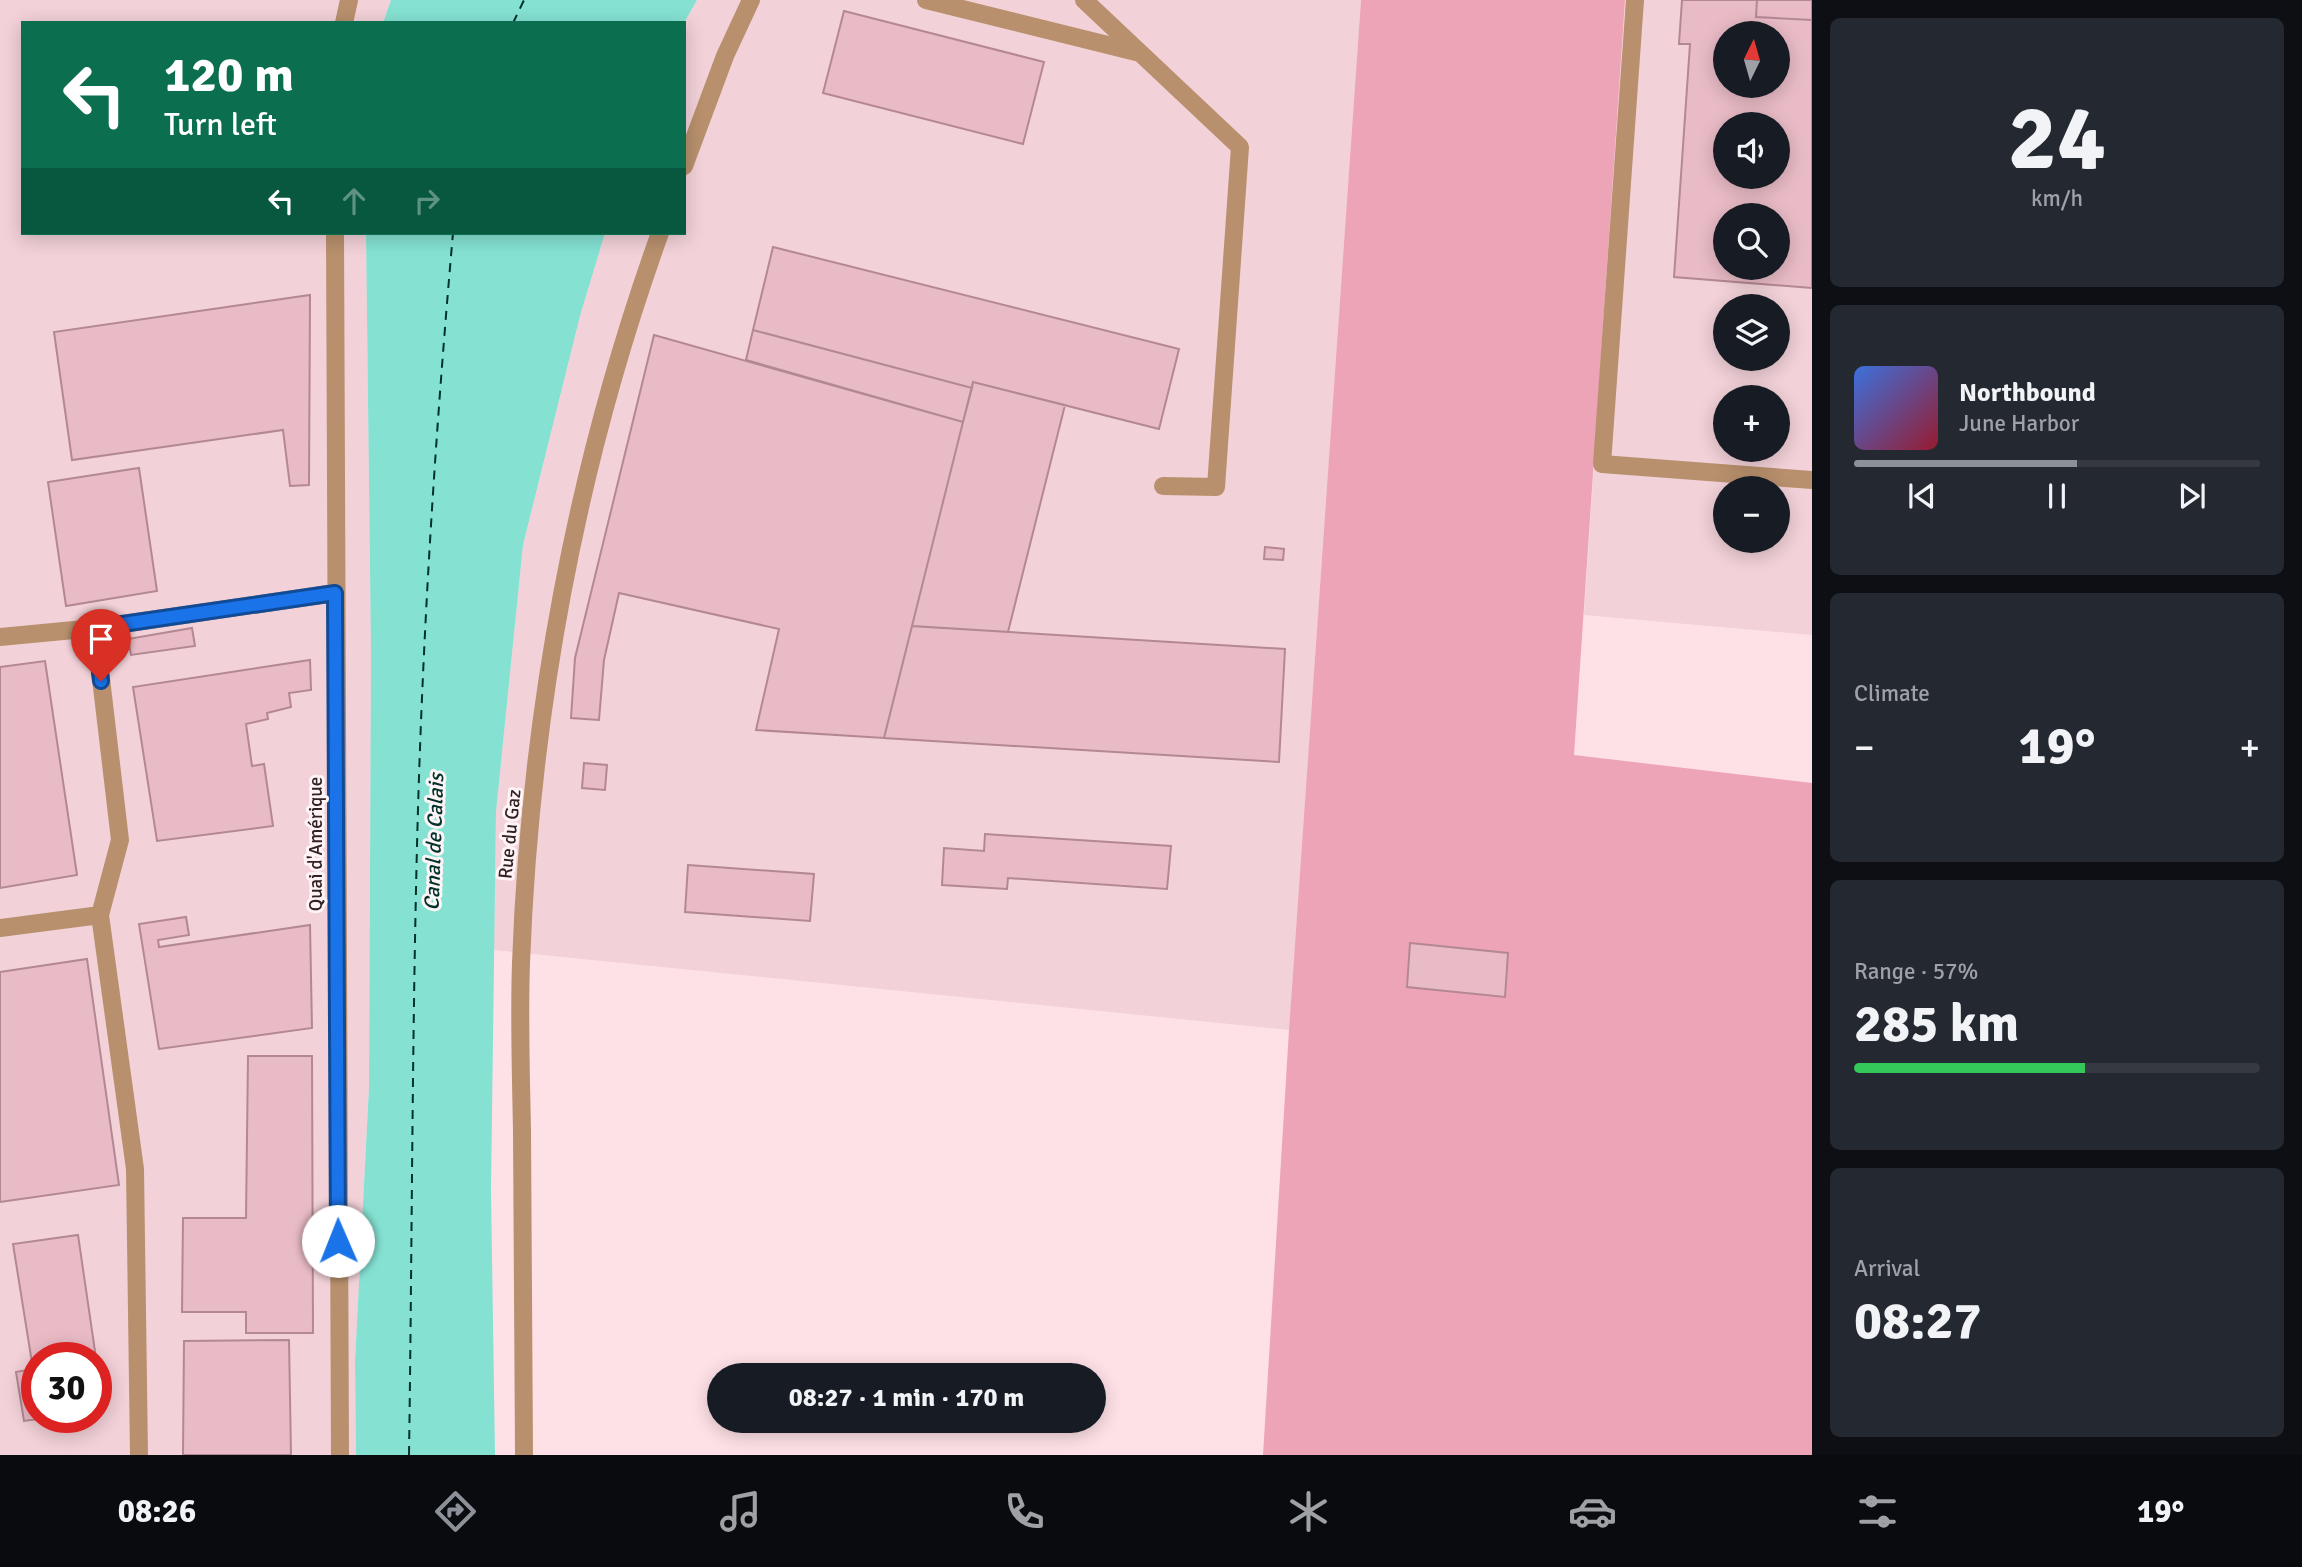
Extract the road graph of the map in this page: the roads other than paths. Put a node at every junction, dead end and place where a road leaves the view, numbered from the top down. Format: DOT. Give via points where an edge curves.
graph roads {
  1 [pos="349,0"];
  2 [pos="751,0"];
  3 [pos="926,0"];
  4 [pos="1084,0"];
  5 [pos="1635,0"];
  6 [pos="344,21"];
  7 [pos="1139,53"];
  8 [pos="686,161"];
  9 [pos="335,235"];
  10 [pos="659,235"];
  11 [pos="1812,480"];
  12 [pos="1163,486"];
  13 [pos="335,593"];
  14 [pos="95,628"];
  15 [pos="0,637"];
  16 [pos="100,915"];
  17 [pos="0,928"];
  18 [pos="133,1454"];
  19 [pos="340,1455"];
  20 [pos="524,1455"];
  1 -- 6 [label="street"];
  2 -- 8 [label="street"];
  3 -- 7 [label="street"];
  4 -- 7 [label="street"];
  5 -- 11 [label="street" via="1602,464"];
  7 -- 12 [label="street" via="1240,147 1216,487"];
  9 -- 13 [label="street, Quai d'Amérique"];
  10 -- 20 [label="street, Rue du Gaz" via="591,458 568,559 537,761 520,966"];
  13 -- 14 [label="street"];
  13 -- 19 [label="street, Quai d'Amérique"];
  14 -- 15 [label="street"];
  14 -- 16 [label="street" via="120,840"];
  16 -- 17 [label="street"];
  16 -- 18 [label="street" via="135,1169"];
}
